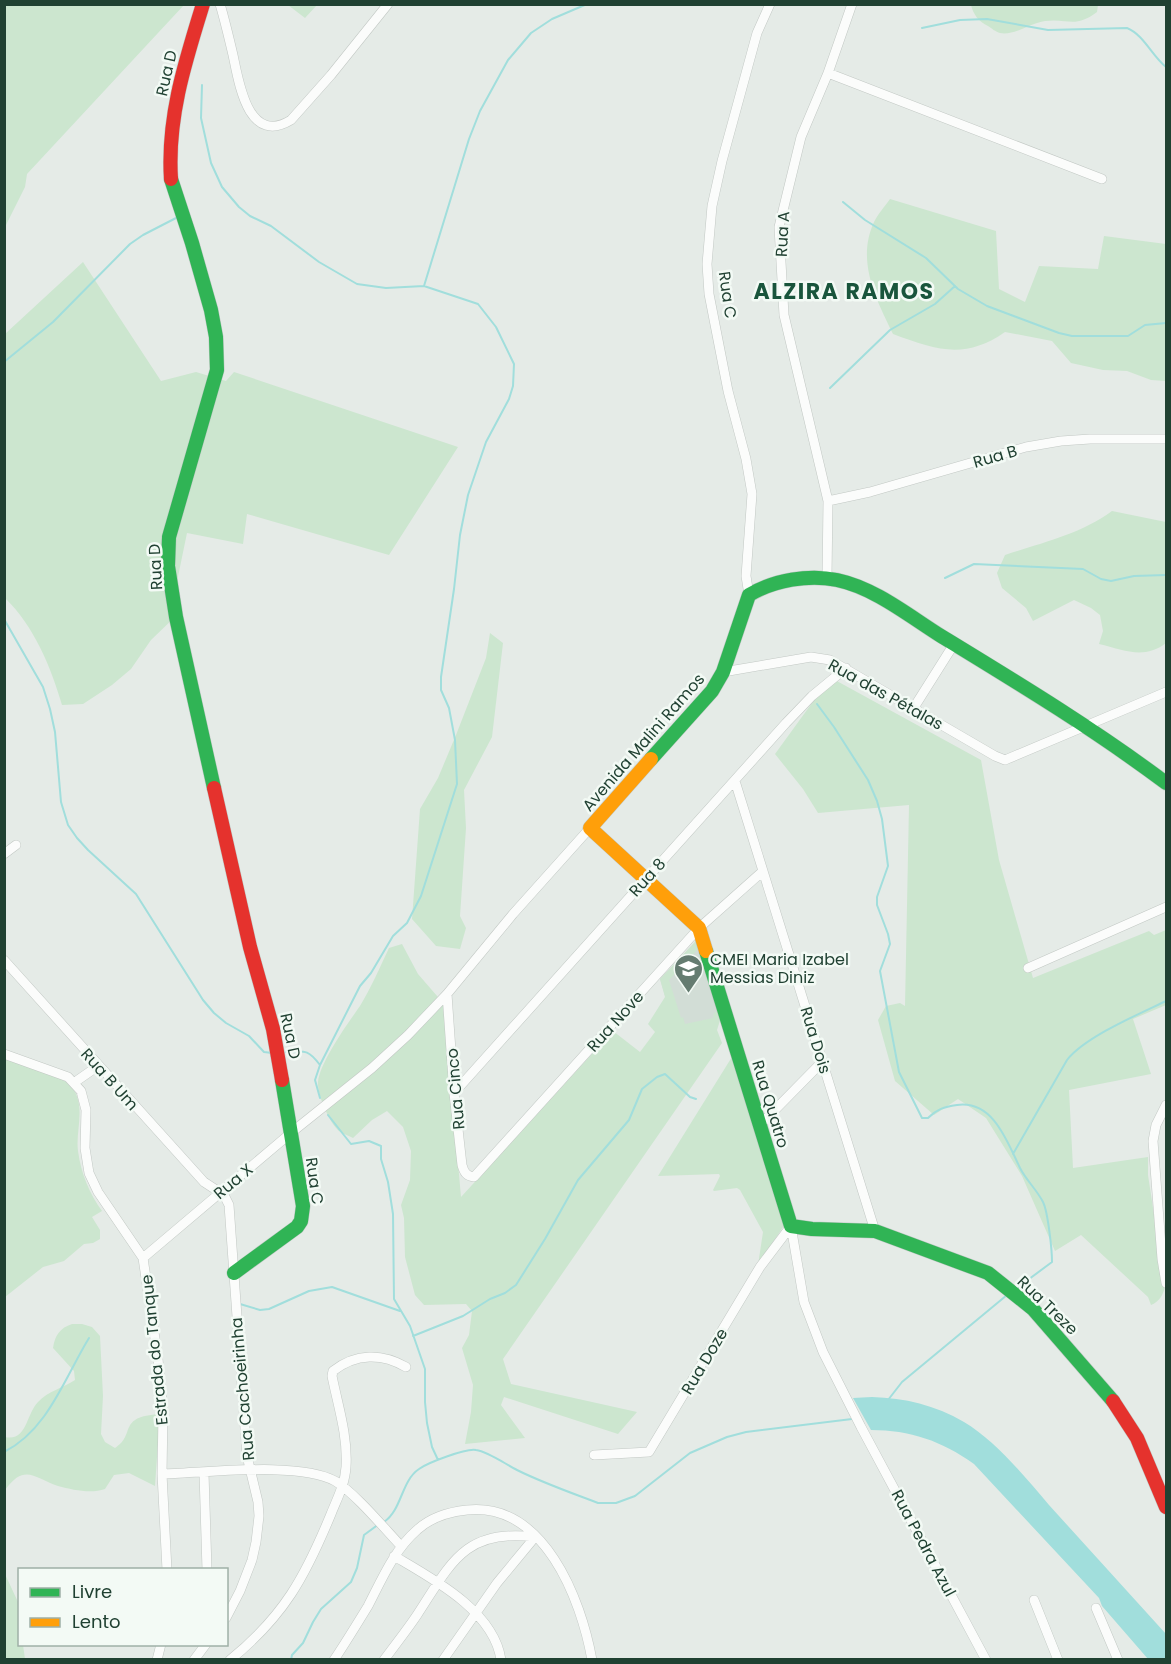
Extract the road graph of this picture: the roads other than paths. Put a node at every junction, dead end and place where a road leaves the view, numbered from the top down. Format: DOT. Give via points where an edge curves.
graph roads {
  1 [pos="203,4"];
  2 [pos="220,4"];
  3 [pos="388,4"];
  4 [pos="770,4"];
  5 [pos="852,4"];
  6 [pos="828,73"];
  7 [pos="1102,178"];
  8 [pos="1167,439"];
  9 [pos="828,501"];
  10 [pos="827,578"];
  11 [pos="749,595"];
  12 [pos="954,644"];
  13 [pos="846,668"];
  14 [pos="723,672"];
  15 [pos="1167,692"];
  16 [pos="913,709"];
  17 [pos="1087,726"];
  18 [pos="735,781"];
  19 [pos="1167,783"];
  20 [pos="590,828"];
  21 [pos="16,845"];
  22 [pos="4,855"];
  23 [pos="763,871"];
  24 [pos="645,879"];
  25 [pos="1167,907"];
  26 [pos="699,928"];
  27 [pos="4,960"];
  28 [pos="1028,968"];
  29 [pos="447,994"];
  30 [pos="4,1054"];
  31 [pos="822,1062"];
  32 [pos="98,1066"];
  33 [pos="75,1082"];
  34 [pos="454,1093"];
  35 [pos="1167,1105"];
  36 [pos="324,1106"];
  37 [pos="760,1125"];
  38 [pos="292,1132"];
  39 [pos="474,1177"];
  40 [pos="220,1192"];
  41 [pos="791,1226"];
  42 [pos="875,1231"];
  43 [pos="143,1258"];
  44 [pos="234,1273"];
  45 [pos="1167,1282"];
  46 [pos="406,1367"];
  47 [pos="861,1427"];
  48 [pos="594,1455"];
  49 [pos="249,1469"];
  50 [pos="204,1473"];
  51 [pos="162,1474"];
  52 [pos="342,1486"];
  53 [pos="1167,1507"];
  54 [pos="535,1537"];
  55 [pos="401,1546"];
  56 [pos="394,1556"];
  57 [pos="167,1568"];
  58 [pos="207,1568"];
  59 [pos="437,1583"];
  60 [pos="1034,1600"];
  61 [pos="1096,1608"];
  62 [pos="228,1614"];
  63 [pos="475,1614"];
  64 [pos="204,1646"];
  65 [pos="194,1659"];
  66 [pos="230,1659"];
  67 [pos="334,1659"];
  68 [pos="384,1659"];
  69 [pos="443,1659"];
  70 [pos="501,1659"];
  71 [pos="592,1659"];
  72 [pos="986,1659"];
  73 [pos="1058,1659"];
  74 [pos="1118,1659"];
  1 -- 38 [label="street, Rua D" via="180,77 169,152 171,179 211,310 217,370 169,537 168,566 250,947 273,1029"];
  2 -- 3 [label="street" via="244,99 255,119 270,126 291,120"];
  4 -- 11 [label="street, Rua C" via="757,33 722,162 712,206 708,254 709,294 752,495 746,576"];
  5 -- 6 [label="street, Rua A"];
  6 -- 7 [label="street"];
  6 -- 9 [label="street, Rua A" via="801,137 778,227 784,315"];
  8 -- 9 [label="street, Rua B" via="1090,439 1026,447"];
  9 -- 10 [label="street, Rua A"];
  10 -- 11 [label="street" via="776,584"];
  10 -- 12 [label="street" via="857,587"];
  11 -- 14 [label="street, Avenida Malini Ramos"];
  12 -- 16 [label="street"];
  12 -- 17 [label="street"];
  13 -- 14 [label="street, Rua das Pétalas" via="811,657"];
  13 -- 16 [label="street, Rua das Pétalas"];
  13 -- 18 [label="street, Rua 8" via="812,696"];
  14 -- 20 [label="street, Avenida Malini Ramos" via="712,691"];
  15 -- 17 [label="street"];
  16 -- 17 [label="street, Rua das Pétalas" via="1005,760"];
  17 -- 19 [label="street"];
  18 -- 23 [label="street, Rua Dois"];
  18 -- 24 [label="street, Rua 8"];
  20 -- 24 [label="street"];
  20 -- 29 [label="street, Avenida Malini Ramos"];
  21 -- 22 [label="street"];
  23 -- 26 [label="street, Rua Nove"];
  23 -- 31 [label="street, Rua Dois"];
  24 -- 26 [label="street"];
  24 -- 34 [label="street, Rua 8"];
  25 -- 28 [label="street"];
  26 -- 37 [label="street, Rua Quatro"];
  26 -- 39 [label="street, Rua Nove"];
  27 -- 32 [label="street, Rua B Um"];
  29 -- 34 [label="street, Rua Cinco"];
  29 -- 36 [label="street, Avenida Malini Ramos" via="372,1068"];
  30 -- 33 [label="street"];
  31 -- 37 [label="street"];
  31 -- 42 [label="street, Rua Dois"];
  32 -- 33 [label="street"];
  32 -- 40 [label="street, Rua B Um" via="204,1182"];
  33 -- 43 [label="street, Estrada do Tanque" via="86,1110 89,1173"];
  34 -- 39 [label="street, Rua Cinco" via="462,1165 464,1172"];
  35 -- 45 [label="street" via="1156,1125 1153,1141"];
  36 -- 38 [label="street, Rua X"];
  37 -- 41 [label="street, Rua Quatro"];
  38 -- 40 [label="street, Rua X"];
  38 -- 44 [label="street, Rua C" via="303,1206 301,1221"];
  40 -- 43 [label="street, Rua X"];
  40 -- 44 [label="street, Rua Cachoeirinha" via="229,1204"];
  41 -- 42 [label="street, Rua Treze"];
  41 -- 47 [label="street, Rua Quatro" via="804,1302 823,1352"];
  41 -- 48 [label="street, Rua Doze" via="760,1267 649,1452"];
  42 -- 53 [label="street, Rua Treze" via="988,1273 1023,1299 1076,1355 1126,1417"];
  43 -- 51 [label="street, Estrada do Tanque" via="163,1413"];
  44 -- 49 [label="street, Rua Cachoeirinha"];
  46 -- 52 [label="street" via="380,1356 360,1359 333,1371 345,1436"];
  47 -- 72 [label="street, Rua Pedra Azul"];
  49 -- 50 [label="street"];
  49 -- 52 [label="street" via="318,1475"];
  49 -- 62 [label="street, Rua Cachoeirinha" via="258,1502 256,1542"];
  50 -- 51 [label="street"];
  50 -- 58 [label="street"];
  51 -- 57 [label="street, Estrada do Tanque"];
  52 -- 55 [label="street"];
  52 -- 66 [label="street" via="304,1576 269,1623"];
  54 -- 55 [label="street" via="501,1514 471,1509 431,1520"];
  54 -- 59 [label="street" via="505,1534 481,1541 460,1554"];
  54 -- 63 [label="street"];
  54 -- 71 [label="street" via="553,1556 571,1588"];
  55 -- 56 [label="street"];
  56 -- 59 [label="street"];
  56 -- 67 [label="street"];
  59 -- 63 [label="street"];
  59 -- 68 [label="street"];
  60 -- 73 [label="street"];
  61 -- 74 [label="street"];
  63 -- 69 [label="street"];
  63 -- 70 [label="street" via="497,1640"];
  64 -- 65 [label="street"];
}
